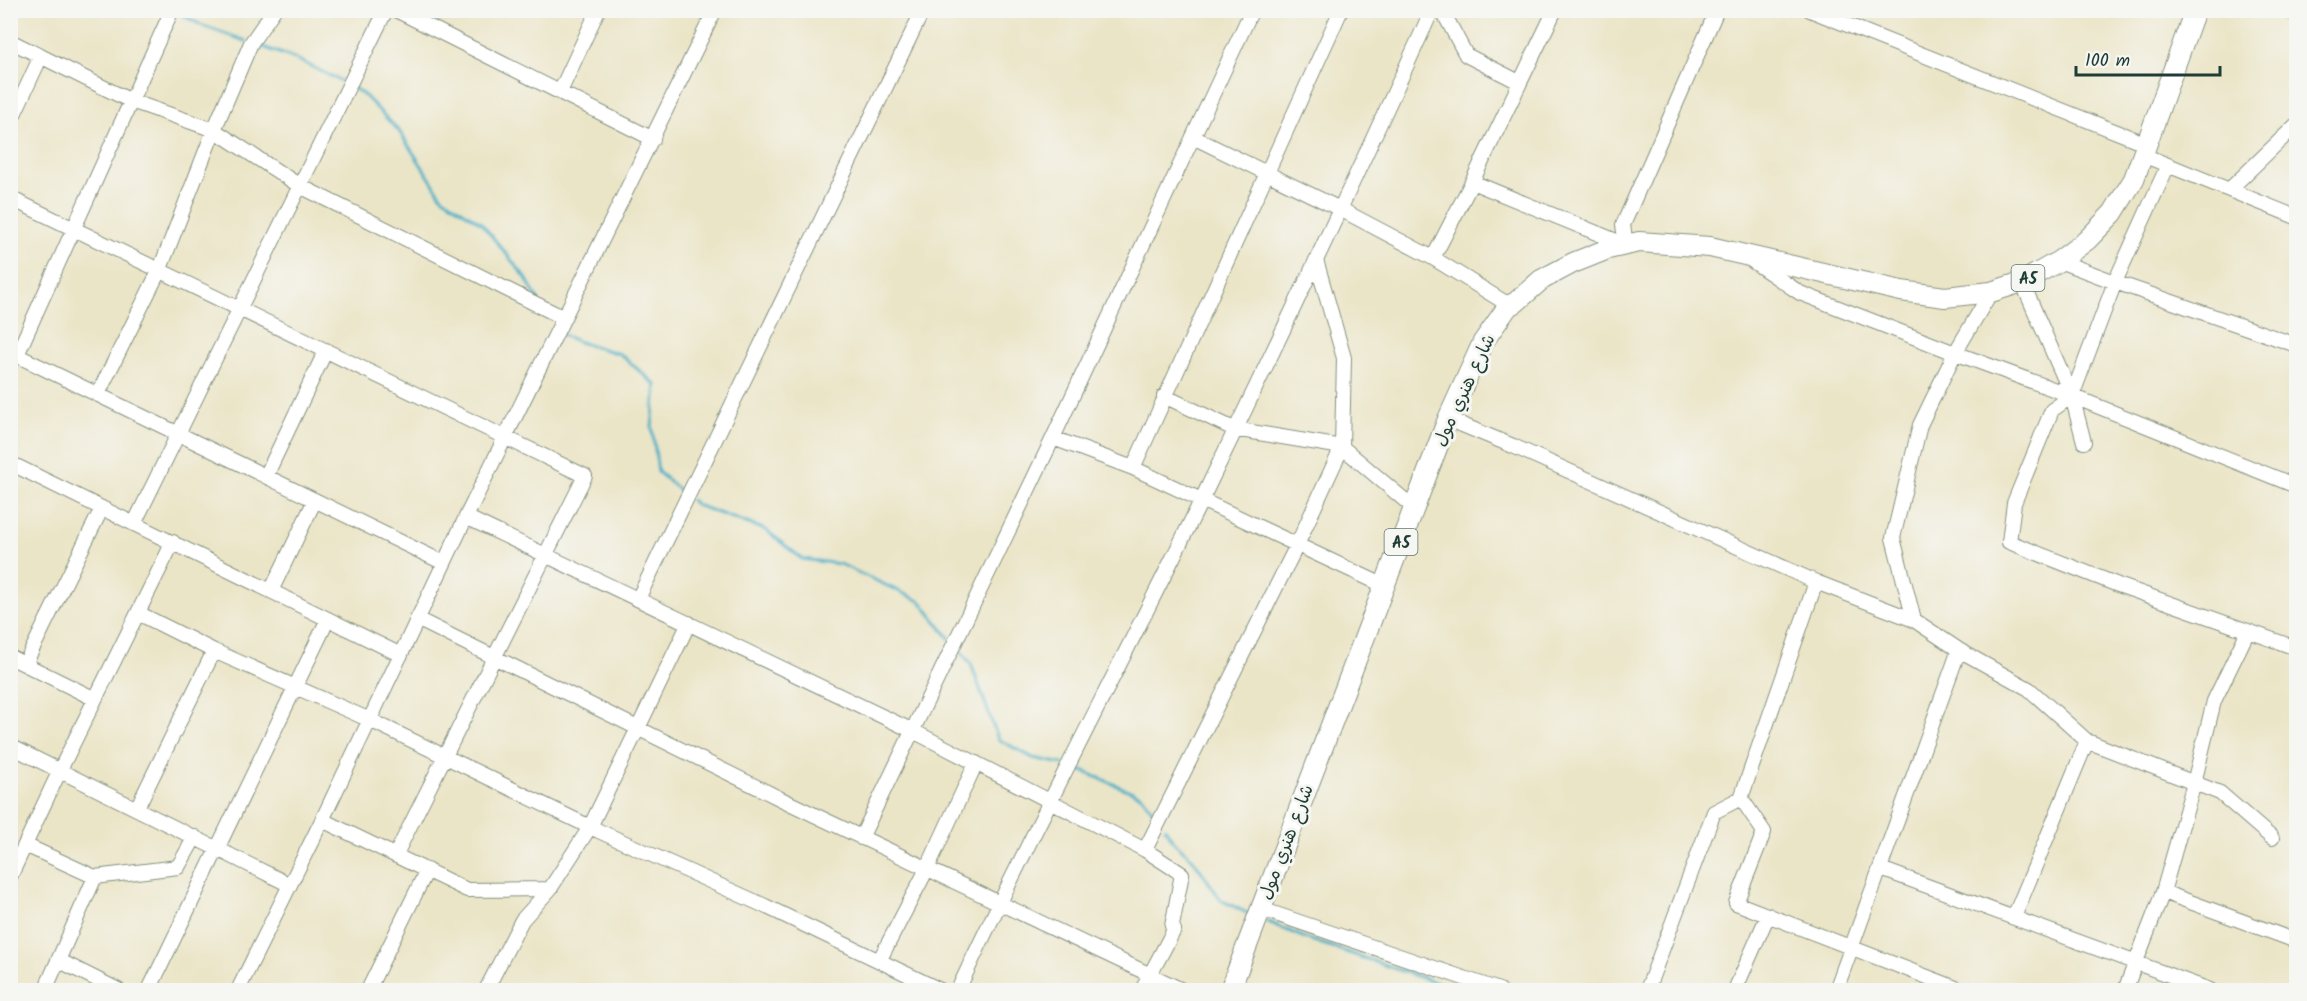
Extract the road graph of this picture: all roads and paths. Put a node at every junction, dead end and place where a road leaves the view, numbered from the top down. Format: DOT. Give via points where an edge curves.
graph roads {
  1 [pos="172,10"];
  2 [pos="274,10"];
  3 [pos="386,10"];
  4 [pos="396,10"];
  5 [pos="598,10"];
  6 [pos="716,10"];
  7 [pos="923,10"];
  8 [pos="1252,10"];
  9 [pos="1341,10"];
  10 [pos="1432,10"];
  11 [pos="1442,10"];
  12 [pos="1555,10"];
  13 [pos="1717,10"];
  14 [pos="1810,10"];
  15 [pos="2196,10"];
  16 [pos="10,41"];
  17 [pos="41,56"];
  18 [pos="1519,82"];
  19 [pos="560,92"];
  20 [pos="131,101"];
  21 [pos="10,123"];
  22 [pos="2296,125"];
  23 [pos="214,130"];
  24 [pos="1193,137"];
  25 [pos="653,139"];
  26 [pos="2145,149"];
  27 [pos="2169,165"];
  28 [pos="1268,174"];
  29 [pos="1472,182"];
  30 [pos="300,186"];
  31 [pos="2229,190"];
  32 [pos="10,198"];
  33 [pos="1340,209"];
  34 [pos="2296,217"];
  35 [pos="74,228"];
  36 [pos="1626,245"];
  37 [pos="1745,255"];
  38 [pos="1433,258"];
  39 [pos="1316,260"];
  40 [pos="2059,261"];
  41 [pos="160,269"];
  42 [pos="2022,282"];
  43 [pos="2115,282"];
  44 [pos="1991,292"];
  45 [pos="1509,304"];
  46 [pos="241,308"];
  47 [pos="564,318"];
  48 [pos="2296,345"];
  49 [pos="326,350"];
  50 [pos="14,353"];
  51 [pos="1954,354"];
  52 [pos="98,394"];
  53 [pos="1164,396"];
  54 [pos="2072,396"];
  55 [pos="1448,419"];
  56 [pos="1234,429"];
  57 [pos="179,433"];
  58 [pos="506,437"];
  59 [pos="1053,438"];
  60 [pos="2084,442"];
  61 [pos="1342,447"];
  62 [pos="10,463"];
  63 [pos="1133,468"];
  64 [pos="266,476"];
  65 [pos="2296,486"];
  66 [pos="315,500"];
  67 [pos="1202,500"];
  68 [pos="102,508"];
  69 [pos="1414,508"];
  70 [pos="466,517"];
  71 [pos="134,524"];
  72 [pos="173,543"];
  73 [pos="1297,545"];
  74 [pos="545,554"];
  75 [pos="444,562"];
  76 [pos="1816,582"];
  77 [pos="1385,586"];
  78 [pos="271,591"];
  79 [pos="638,598"];
  80 [pos="138,613"];
  81 [pos="328,619"];
  82 [pos="417,619"];
  83 [pos="1914,620"];
  84 [pos="689,623"];
  85 [pos="2248,631"];
  86 [pos="2296,648"];
  87 [pos="1959,650"];
  88 [pos="214,651"];
  89 [pos="401,655"];
  90 [pos="10,657"];
  91 [pos="493,658"];
  92 [pos="25,664"];
  93 [pos="294,687"];
  94 [pos="95,699"];
  95 [pos="370,720"];
  96 [pos="638,728"];
  97 [pos="913,731"];
  98 [pos="2087,741"];
  99 [pos="10,746"];
  100 [pos="444,756"];
  101 [pos="976,763"];
  102 [pos="60,770"];
  103 [pos="2194,783"];
  104 [pos="1741,798"];
  105 [pos="1049,801"];
  106 [pos="137,808"];
  107 [pos="322,820"];
  108 [pos="590,828"];
  109 [pos="195,837"];
  110 [pos="861,837"];
  111 [pos="2272,838"];
  112 [pos="25,845"];
  113 [pos="217,848"];
  114 [pos="1145,850"];
  115 [pos="396,854"];
  116 [pos="927,869"];
  117 [pos="1881,869"];
  118 [pos="427,870"];
  119 [pos="10,877"];
  120 [pos="95,877"];
  121 [pos="290,885"];
  122 [pos="550,890"];
  123 [pos="2163,892"];
  124 [pos="998,903"];
  125 [pos="1261,909"];
  126 [pos="1768,915"];
  127 [pos="2014,917"];
  128 [pos="2296,941"];
  129 [pos="1851,948"];
  130 [pos="58,960"];
  131 [pos="879,961"];
  132 [pos="2136,963"];
  133 [pos="1150,975"];
  134 [pos="45,990"];
  135 [pos="118,990"];
  136 [pos="149,990"];
  137 [pos="238,990"];
  138 [pos="368,990"];
  139 [pos="486,990"];
  140 [pos="940,990"];
  141 [pos="958,990"];
  142 [pos="1142,990"];
  143 [pos="1182,990"];
  144 [pos="1230,990"];
  145 [pos="1499,990"];
  146 [pos="1647,990"];
  147 [pos="1735,990"];
  148 [pos="1836,990"];
  149 [pos="1961,990"];
  150 [pos="2126,990"];
  151 [pos="2210,990"];
  1 -- 20 [label="street"];
  2 -- 23 [label="street" via="251,43"];
  3 -- 30 [label="street"];
  4 -- 19 [label="street"];
  5 -- 19 [label="street"];
  6 -- 25 [label="street"];
  7 -- 79 [label="street"];
  8 -- 24 [label="street"];
  9 -- 28 [label="street"];
  10 -- 33 [label="street"];
  11 -- 18 [label="street" via="1466,55"];
  12 -- 18 [label="street"];
  13 -- 36 [label="street" via="1623,225"];
  14 -- 26 [label="street"];
  15 -- 26 [label="highway, شارع هنري مول / A5"];
  16 -- 17 [label="street"];
  17 -- 20 [label="street"];
  17 -- 21 [label="street"];
  18 -- 29 [label="street"];
  19 -- 25 [label="street"];
  20 -- 23 [label="street"];
  20 -- 35 [label="street"];
  22 -- 31 [label="street"];
  23 -- 30 [label="street"];
  23 -- 41 [label="street"];
  24 -- 28 [label="street"];
  24 -- 59 [label="street"];
  25 -- 47 [label="street"];
  26 -- 27 [label="street"];
  26 -- 40 [label="highway, شارع هنري مول / A5" via="2134,179 2113,213"];
  27 -- 31 [label="street"];
  27 -- 43 [label="street"];
  28 -- 33 [label="street"];
  28 -- 53 [label="street"];
  29 -- 36 [label="street"];
  29 -- 38 [label="street"];
  30 -- 46 [label="street"];
  30 -- 47 [label="street"];
  31 -- 34 [label="street"];
  32 -- 35 [label="street"];
  33 -- 38 [label="street"];
  33 -- 39 [label="street"];
  35 -- 41 [label="street"];
  35 -- 50 [label="street"];
  36 -- 37 [label="highway, شارع هنري مول / A5" via="1657,242"];
  36 -- 45 [label="highway, شارع هنري مول / A5" via="1573,263"];
  37 -- 44 [label="highway, شارع هنري مول / A5" via="1925,295 1961,297"];
  37 -- 51 [label="street" via="1800,293"];
  38 -- 45 [label="street"];
  39 -- 56 [label="street"];
  39 -- 61 [label="street" via="1344,358"];
  40 -- 42 [label="highway, شارع هنري مول / A5"];
  40 -- 43 [label="street"];
  41 -- 46 [label="street"];
  41 -- 52 [label="street"];
  42 -- 44 [label="highway, شارع هنري مول / A5"];
  42 -- 54 [label="street"];
  43 -- 48 [label="street"];
  43 -- 54 [label="street"];
  44 -- 51 [label="street"];
  45 -- 55 [label="highway, شارع هنري مول / A5" via="1484,342"];
  46 -- 49 [label="street"];
  46 -- 57 [label="street"];
  47 -- 58 [label="street"];
  49 -- 58 [label="street"];
  49 -- 64 [label="street"];
  50 -- 52 [label="street"];
  51 -- 54 [label="street"];
  51 -- 83 [label="street" via="1920,425 1893,538"];
  52 -- 57 [label="street"];
  53 -- 56 [label="street"];
  53 -- 63 [label="street"];
  54 -- 60 [label="street"];
  54 -- 65 [label="street"];
  54 -- 85 [label="street" via="2052,410 2014,502 2009,542"];
  55 -- 69 [label="highway, شارع هنري مول / A5"];
  55 -- 76 [label="street"];
  56 -- 61 [label="street"];
  56 -- 67 [label="street"];
  57 -- 64 [label="street"];
  57 -- 71 [label="street"];
  58 -- 70 [label="street"];
  58 -- 74 [label="street" via="585,476"];
  59 -- 63 [label="street"];
  59 -- 97 [label="street"];
  61 -- 69 [label="street"];
  61 -- 73 [label="street"];
  62 -- 68 [label="street"];
  63 -- 67 [label="street"];
  64 -- 66 [label="street"];
  66 -- 75 [label="street"];
  66 -- 78 [label="street"];
  67 -- 73 [label="street"];
  67 -- 105 [label="street"];
  68 -- 71 [label="street"];
  68 -- 92 [label="street"];
  69 -- 77 [label="highway, شارع هنري مول / A5"];
  70 -- 74 [label="street"];
  70 -- 75 [label="street"];
  71 -- 72 [label="street"];
  72 -- 78 [label="street"];
  72 -- 80 [label="street"];
  73 -- 77 [label="street"];
  73 -- 114 [label="street"];
  74 -- 79 [label="street"];
  74 -- 91 [label="street"];
  75 -- 82 [label="street"];
  76 -- 83 [label="street"];
  76 -- 104 [label="street"];
  77 -- 125 [label="highway, شارع هنري مول / A5"];
  78 -- 81 [label="street"];
  79 -- 84 [label="street"];
  80 -- 88 [label="street"];
  80 -- 94 [label="street"];
  81 -- 89 [label="street"];
  81 -- 93 [label="street"];
  82 -- 89 [label="street"];
  82 -- 91 [label="street"];
  83 -- 87 [label="street"];
  84 -- 96 [label="street"];
  84 -- 97 [label="street"];
  85 -- 86 [label="street"];
  85 -- 103 [label="street" via="2214,701"];
  87 -- 98 [label="street" via="2029,689"];
  87 -- 117 [label="street"];
  88 -- 93 [label="street"];
  88 -- 106 [label="street"];
  89 -- 95 [label="street"];
  90 -- 92 [label="street"];
  91 -- 96 [label="street"];
  91 -- 100 [label="street"];
  92 -- 94 [label="street"];
  93 -- 95 [label="street"];
  93 -- 113 [label="street"];
  94 -- 102 [label="street"];
  95 -- 100 [label="street"];
  95 -- 107 [label="street"];
  96 -- 108 [label="street"];
  96 -- 110 [label="street"];
  97 -- 101 [label="street"];
  97 -- 110 [label="street"];
  98 -- 103 [label="street"];
  98 -- 127 [label="street"];
  99 -- 102 [label="street"];
  100 -- 108 [label="street"];
  100 -- 115 [label="street"];
  101 -- 105 [label="street"];
  101 -- 116 [label="street"];
  102 -- 106 [label="street"];
  102 -- 112 [label="street"];
  103 -- 111 [label="street" via="2220,793"];
  103 -- 123 [label="street"];
  104 -- 126 [label="street" via="1764,832 1736,903"];
  104 -- 146 [label="street" via="1714,812"];
  105 -- 114 [label="street"];
  105 -- 124 [label="street"];
  106 -- 109 [label="street"];
  107 -- 115 [label="street"];
  107 -- 121 [label="street"];
  108 -- 122 [label="street"];
  108 -- 131 [label="street"];
  109 -- 113 [label="street"];
  109 -- 120 [label="street" via="178,867"];
  110 -- 116 [label="street"];
  112 -- 119 [label="street"];
  112 -- 120 [label="street"];
  113 -- 121 [label="street"];
  113 -- 136 [label="street"];
  114 -- 133 [label="street" via="1182,874 1174,930"];
  115 -- 118 [label="street"];
  116 -- 124 [label="street"];
  116 -- 131 [label="street"];
  117 -- 127 [label="street"];
  117 -- 129 [label="street"];
  118 -- 122 [label="street" via="466,890"];
  118 -- 138 [label="street"];
  120 -- 130 [label="street"];
  121 -- 137 [label="street"];
  122 -- 139 [label="street" via="522,920"];
  123 -- 128 [label="street"];
  123 -- 132 [label="street"];
  124 -- 133 [label="street"];
  124 -- 141 [label="street"];
  125 -- 144 [label="highway, شارع هنري مول / A5"];
  125 -- 145 [label="street"];
  126 -- 129 [label="street"];
  126 -- 147 [label="street"];
  127 -- 132 [label="street"];
  129 -- 148 [label="street"];
  129 -- 149 [label="street"];
  130 -- 134 [label="street"];
  130 -- 135 [label="street"];
  131 -- 140 [label="street"];
  132 -- 150 [label="street"];
  132 -- 151 [label="street"];
  133 -- 142 [label="street"];
  133 -- 143 [label="street"];
}
